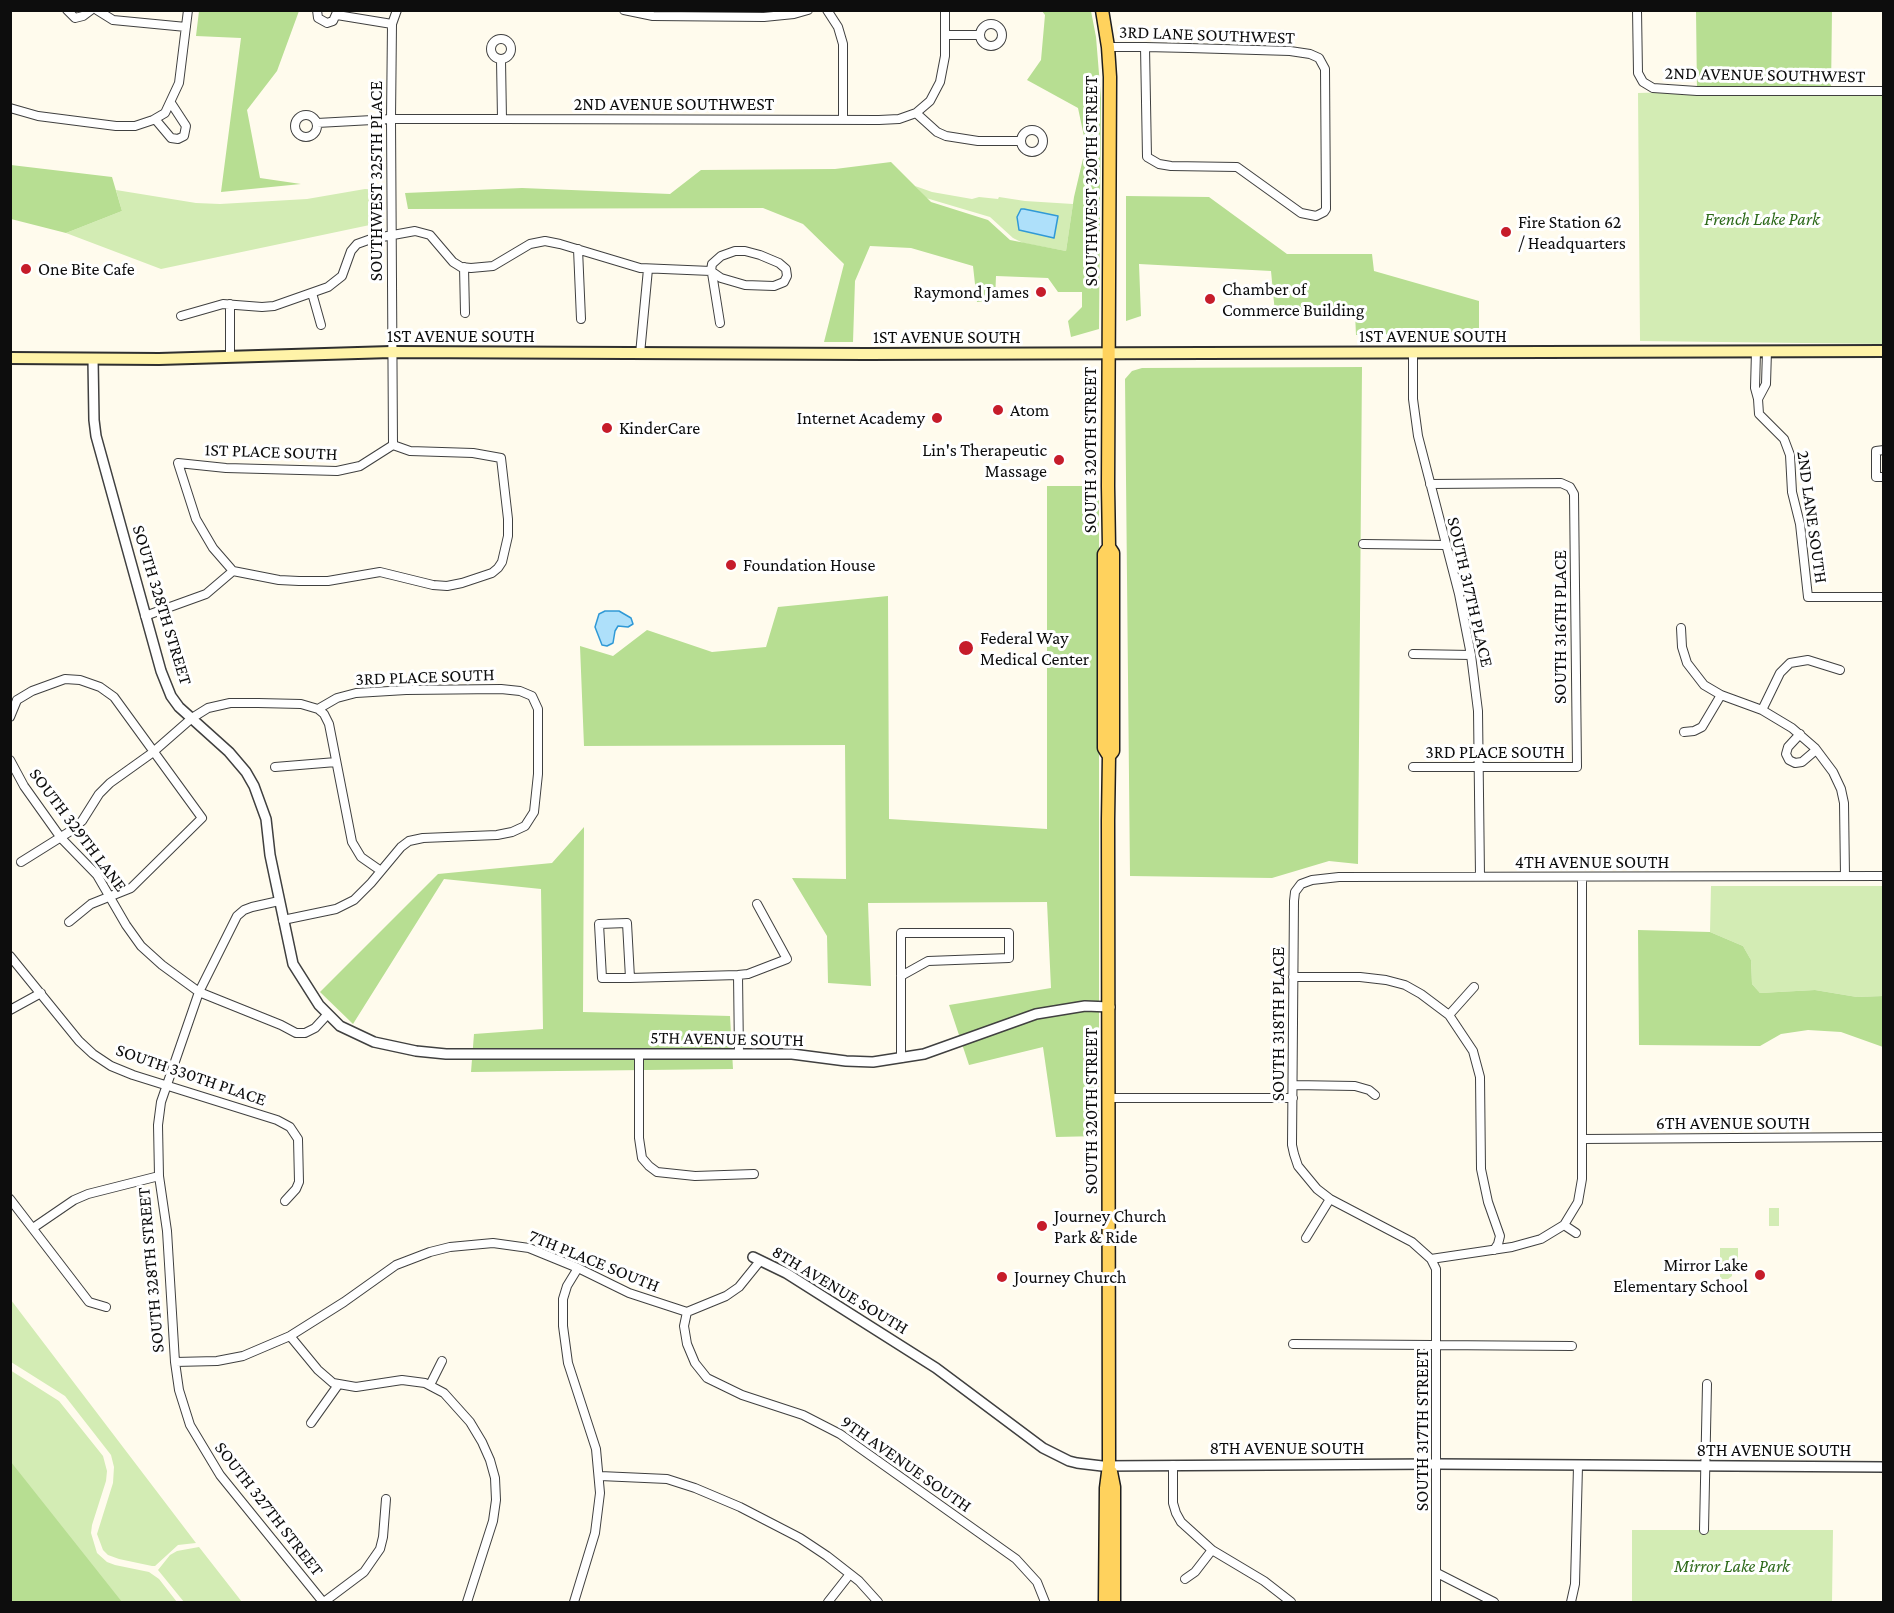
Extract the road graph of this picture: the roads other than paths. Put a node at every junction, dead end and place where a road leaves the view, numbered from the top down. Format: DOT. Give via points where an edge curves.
graph roads {
  1 [pos="67,10"];
  2 [pos="91,10"];
  3 [pos="97,10"];
  4 [pos="188,10"];
  5 [pos="317,10"];
  6 [pos="397,10"];
  7 [pos="624,10"];
  8 [pos="808,10"];
  9 [pos="827,10"];
  10 [pos="945,10"];
  11 [pos="1102,10"];
  12 [pos="1637,10"];
  13 [pos="337,13"];
  14 [pos="392,24"];
  15 [pos="186,27"];
  16 [pos="945,35"];
  17 [pos="980,35"];
  18 [pos="1108,47"];
  19 [pos="1146,47"];
  20 [pos="501,60"];
  21 [pos="1884,91"];
  22 [pos="171,103"];
  23 [pos="10,108"];
  24 [pos="916,113"];
  25 [pos="154,119"];
  26 [pos="391,119"];
  27 [pos="502,119"];
  28 [pos="843,120"];
  29 [pos="316,123"];
  30 [pos="1021,141"];
  31 [pos="392,235"];
  32 [pos="578,249"];
  33 [pos="464,267"];
  34 [pos="648,269"];
  35 [pos="711,272"];
  36 [pos="312,293"];
  37 [pos="230,303"];
  38 [pos="465,313"];
  39 [pos="181,316"];
  40 [pos="581,319"];
  41 [pos="720,323"];
  42 [pos="321,325"];
  43 [pos="1762,351"];
  44 [pos="1884,351"];
  45 [pos="391,352"];
  46 [pos="1108,353"];
  47 [pos="1413,353"];
  48 [pos="640,354"];
  49 [pos="230,357"];
  50 [pos="10,358"];
  51 [pos="93,359"];
  52 [pos="393,446"];
  53 [pos="1884,450"];
  54 [pos="1884,477"];
  55 [pos="1430,484"];
  56 [pos="1362,544"];
  57 [pos="1445,545"];
  58 [pos="233,571"];
  59 [pos="1884,597"];
  60 [pos="145,616"];
  61 [pos="1681,628"];
  62 [pos="1413,654"];
  63 [pos="1471,655"];
  64 [pos="1840,670"];
  65 [pos="1721,695"];
  66 [pos="14,697"];
  67 [pos="318,709"];
  68 [pos="1762,710"];
  69 [pos="10,717"];
  70 [pos="192,718"];
  71 [pos="1684,732"];
  72 [pos="1800,734"];
  73 [pos="1816,750"];
  74 [pos="152,753"];
  75 [pos="10,760"];
  76 [pos="336,762"];
  77 [pos="275,767"];
  78 [pos="1413,767"];
  79 [pos="1479,767"];
  80 [pos="1577,767"];
  81 [pos="61,838"];
  82 [pos="21,862"];
  83 [pos="381,871"];
  84 [pos="1480,876"];
  85 [pos="1845,876"];
  86 [pos="1884,876"];
  87 [pos="1582,878"];
  88 [pos="1301,884"];
  89 [pos="110,896"];
  90 [pos="279,902"];
  91 [pos="757,904"];
  92 [pos="283,920"];
  93 [pos="69,922"];
  94 [pos="10,956"];
  95 [pos="738,975"];
  96 [pos="901,976"];
  97 [pos="1293,977"];
  98 [pos="630,978"];
  99 [pos="1474,987"];
  100 [pos="199,992"];
  101 [pos="41,993"];
  102 [pos="1110,1006"];
  103 [pos="10,1010"];
  104 [pos="327,1015"];
  105 [pos="1449,1015"];
  106 [pos="340,1026"];
  107 [pos="639,1054"];
  108 [pos="740,1054"];
  109 [pos="902,1058"];
  110 [pos="165,1085"];
  111 [pos="1293,1086"];
  112 [pos="1375,1095"];
  113 [pos="1109,1098"];
  114 [pos="1293,1098"];
  115 [pos="1884,1137"];
  116 [pos="1583,1139"];
  117 [pos="754,1174"];
  118 [pos="159,1176"];
  119 [pos="10,1199"];
  120 [pos="1330,1199"];
  121 [pos="285,1201"];
  122 [pos="1564,1226"];
  123 [pos="33,1228"];
  124 [pos="1576,1233"];
  125 [pos="1306,1238"];
  126 [pos="1494,1250"];
  127 [pos="757,1259"];
  128 [pos="1431,1259"];
  129 [pos="578,1268"];
  130 [pos="106,1308"];
  131 [pos="687,1312"];
  132 [pos="290,1336"];
  133 [pos="1293,1344"];
  134 [pos="1437,1345"];
  135 [pos="1572,1346"];
  136 [pos="442,1361"];
  137 [pos="175,1362"];
  138 [pos="1707,1384"];
  139 [pos="338,1385"];
  140 [pos="430,1385"];
  141 [pos="311,1423"];
  142 [pos="1437,1464"];
  143 [pos="1173,1465"];
  144 [pos="1109,1466"];
  145 [pos="1578,1466"];
  146 [pos="1705,1466"];
  147 [pos="1884,1467"];
  148 [pos="600,1476"];
  149 [pos="386,1499"];
  150 [pos="1704,1530"];
  151 [pos="1212,1550"];
  152 [pos="1437,1573"];
  153 [pos="850,1574"];
  154 [pos="1185,1580"];
  155 [pos="324,1602"];
  156 [pos="467,1602"];
  157 [pos="574,1602"];
  158 [pos="828,1602"];
  159 [pos="878,1602"];
  160 [pos="1045,1602"];
  161 [pos="1107,1602"];
  162 [pos="1114,1602"];
  163 [pos="1291,1602"];
  164 [pos="1437,1602"];
  165 [pos="1494,1602"];
  166 [pos="1571,1602"];
  1 -- 2 [label="street" via="75,18"];
  3 -- 15 [label="street" via="113,20"];
  4 -- 15 [label="street"];
  5 -- 13 [label="street" via="323,22 333,21"];
  6 -- 14 [label="street, SOUTHWEST 325TH PLACE"];
  7 -- 8 [label="street" via="652,16 764,17"];
  9 -- 28 [label="street" via="843,44"];
  10 -- 16 [label="street"];
  11 -- 18 [label="main road, SOUTHWEST 320TH STREET"];
  12 -- 21 [label="street, 2ND AVENUE SOUTHWEST" via="1638,73 1647,86 1697,92"];
  13 -- 14 [label="street"];
  14 -- 26 [label="street, SOUTHWEST 325TH PLACE"];
  15 -- 22 [label="street" via="179,83"];
  16 -- 17 [label="street"];
  16 -- 24 [label="street" via="940,82 930,101"];
  18 -- 19 [label="street, 3RD LANE SOUTHWEST"];
  18 -- 46 [label="main road, SOUTHWEST 320TH STREET"];
  19 -- 19 [label="street, 3RD LANE SOUTHWEST" via="1147,157 1159,165 1237,167 1306,215 1320,214 1326,209 1322,61 1304,52"];
  20 -- 27 [label="street"];
  22 -- 25 [label="street" via="165,113"];
  22 -- 25 [label="street" via="186,126 184,136 178,140 171,138"];
  23 -- 25 [label="street" via="38,116 116,126 135,126"];
  24 -- 28 [label="street, 2ND AVENUE SOUTHWEST" via="899,119"];
  24 -- 30 [label="street" via="946,136"];
  26 -- 27 [label="street, 2ND AVENUE SOUTHWEST"];
  26 -- 29 [label="street, 2ND AVENUE SOUTHWEST"];
  26 -- 31 [label="street, SOUTHWEST 325TH PLACE"];
  27 -- 28 [label="street, 2ND AVENUE SOUTHWEST"];
  31 -- 33 [label="street" via="426,233 453,262"];
  31 -- 36 [label="street" via="357,244 341,278"];
  31 -- 45 [label="street, SOUTHWEST 325TH PLACE"];
  32 -- 33 [label="street" via="541,241 493,266"];
  32 -- 34 [label="street"];
  32 -- 40 [label="street"];
  33 -- 38 [label="street"];
  34 -- 35 [label="street"];
  34 -- 48 [label="street"];
  35 -- 35 [label="street" via="712,264 722,256 744,251 779,263 787,276 781,284 760,286 733,282"];
  35 -- 41 [label="street"];
  36 -- 37 [label="street" via="268,307"];
  36 -- 42 [label="street"];
  37 -- 39 [label="street"];
  37 -- 49 [label="street"];
  43 -- 44 [label="main road, 1ST AVENUE SOUTH"];
  43 -- 47 [label="main road, 1ST AVENUE SOUTH"];
  43 -- 59 [label="street, 2ND LANE SOUTH" via="1766,384 1758,399 1759,414 1784,439 1790,455 1808,597"];
  45 -- 48 [label="main road, 1ST AVENUE SOUTH"];
  45 -- 49 [label="main road, 1ST AVENUE SOUTH"];
  45 -- 52 [label="street, SOUTHWEST 325TH PLACE"];
  46 -- 47 [label="main road, 1ST AVENUE SOUTH"];
  46 -- 48 [label="main road, 1ST AVENUE SOUTH"];
  46 -- 102 [label="main road, SOUTH 320TH STREET" via="1104,748 1109,756"];
  47 -- 55 [label="street, SOUTH 317TH PLACE" via="1413,399"];
  49 -- 51 [label="main road, 1ST AVENUE SOUTH"];
  50 -- 51 [label="main road, 1ST AVENUE SOUTH"];
  51 -- 60 [label="street, SOUTH 328TH STREET" via="96,436"];
  52 -- 58 [label="street, 1ST PLACE SOUTH" via="360,466 337,471 178,463 196,519 213,549"];
  52 -- 58 [label="street" via="410,451 501,458 508,536 502,562 492,573 447,586 380,572 328,581 299,581"];
  53 -- 54 [label="street" via="1876,450 1876,477"];
  55 -- 57 [label="street, SOUTH 317TH PLACE"];
  55 -- 80 [label="street, SOUTH 316TH PLACE" via="1561,483 1574,494"];
  56 -- 57 [label="street"];
  57 -- 63 [label="street, SOUTH 317TH PLACE"];
  58 -- 60 [label="street" via="206,594"];
  60 -- 70 [label="street, SOUTH 328TH STREET" via="166,685 175,702"];
  61 -- 65 [label="street" via="1687,663 1704,685"];
  62 -- 63 [label="street"];
  63 -- 79 [label="street, SOUTH 317TH PLACE"];
  64 -- 68 [label="street" via="1808,660 1790,663 1780,673"];
  65 -- 68 [label="street"];
  65 -- 71 [label="street" via="1702,727"];
  66 -- 69 [label="street"];
  66 -- 74 [label="street" via="65,679 100,687 114,698"];
  67 -- 70 [label="street" via="301,704 230,703 208,708"];
  67 -- 76 [label="street" via="329,724"];
  67 -- 83 [label="street, 3RD PLACE SOUTH" via="338,698 368,692 501,689 532,696 538,709 538,774 534,812 529,822 505,834 411,840"];
  68 -- 72 [label="street"];
  70 -- 74 [label="street"];
  70 -- 90 [label="street, SOUTH 328TH STREET" via="239,763 254,786 266,819"];
  72 -- 73 [label="street"];
  72 -- 73 [label="street" via="1786,750 1789,760 1802,762"];
  73 -- 85 [label="street" via="1841,789"];
  74 -- 81 [label="street" via="110,783 82,821"];
  74 -- 89 [label="street" via="202,818 131,888"];
  75 -- 81 [label="street, SOUTH 329TH LANE"];
  76 -- 77 [label="street"];
  76 -- 83 [label="street" via="352,842 361,857"];
  78 -- 79 [label="street, 3RD PLACE SOUTH"];
  79 -- 80 [label="street, 3RD PLACE SOUTH"];
  79 -- 84 [label="street, SOUTH 317TH PLACE"];
  81 -- 82 [label="street"];
  81 -- 89 [label="street, SOUTH 329TH LANE" via="97,875"];
  83 -- 92 [label="street" via="346,905"];
  84 -- 87 [label="street, 4TH AVENUE SOUTH"];
  84 -- 88 [label="street, 4TH AVENUE SOUTH" via="1327,878"];
  85 -- 86 [label="street, 4TH AVENUE SOUTH"];
  85 -- 87 [label="street, 4TH AVENUE SOUTH"];
  87 -- 116 [label="street"];
  88 -- 97 [label="street, SOUTH 318TH PLACE" via="1294,896"];
  89 -- 93 [label="street" via="91,904"];
  89 -- 100 [label="street, SOUTH 329TH LANE" via="141,946"];
  90 -- 92 [label="street, SOUTH 328TH STREET"];
  90 -- 100 [label="street, SOUTH 328TH STREET" via="252,906 237,916"];
  91 -- 95 [label="street" via="787,959"];
  92 -- 104 [label="street, SOUTH 328TH STREET" via="293,964"];
  94 -- 101 [label="street, SOUTH 330TH PLACE"];
  95 -- 98 [label="street"];
  95 -- 108 [label="street"];
  96 -- 96 [label="street" via="901,933 1009,933 1009,958 928,961"];
  96 -- 109 [label="street"];
  97 -- 105 [label="street" via="1386,980 1421,994"];
  97 -- 111 [label="street, SOUTH 318TH PLACE"];
  98 -- 98 [label="street" via="602,978 599,924 627,923"];
  99 -- 105 [label="street"];
  100 -- 104 [label="street, SOUTH 329TH LANE" via="296,1033 315,1028"];
  100 -- 110 [label="street, SOUTH 328TH STREET"];
  101 -- 103 [label="street"];
  101 -- 110 [label="street, SOUTH 330TH PLACE" via="79,1041 102,1061"];
  102 -- 109 [label="street, 5TH AVENUE SOUTH" via="1036,1014 924,1054"];
  102 -- 113 [label="main road, SOUTH 320TH STREET"];
  104 -- 106 [label="street, SOUTH 328TH STREET"];
  105 -- 126 [label="street" via="1473,1051 1480,1077 1481,1169 1500,1236"];
  106 -- 107 [label="street, 5TH AVENUE SOUTH" via="374,1042 416,1051 472,1055"];
  107 -- 108 [label="street, 5TH AVENUE SOUTH"];
  107 -- 117 [label="street" via="639,1138 642,1158 649,1166 657,1172 695,1176"];
  108 -- 109 [label="street, 5TH AVENUE SOUTH" via="792,1054 873,1062"];
  110 -- 118 [label="street, SOUTH 328TH STREET" via="158,1125"];
  110 -- 121 [label="street, SOUTH 330TH PLACE" via="276,1120 293,1130 298,1139 299,1182"];
  111 -- 112 [label="street" via="1355,1086"];
  111 -- 114 [label="street, SOUTH 318TH PLACE"];
  113 -- 114 [label="street"];
  113 -- 144 [label="main road, SOUTH 320TH STREET"];
  114 -- 120 [label="street, SOUTH 318TH PLACE" via="1292,1145 1298,1166"];
  115 -- 116 [label="street, 6TH AVENUE SOUTH"];
  116 -- 122 [label="street" via="1581,1193"];
  118 -- 123 [label="street" via="88,1194"];
  118 -- 137 [label="street, SOUTH 328TH STREET"];
  119 -- 123 [label="street"];
  120 -- 125 [label="street"];
  120 -- 128 [label="street" via="1412,1242"];
  122 -- 124 [label="street"];
  122 -- 126 [label="street" via="1541,1239"];
  123 -- 130 [label="street" via="89,1302"];
  126 -- 128 [label="street"];
  127 -- 131 [label="street" via="739,1287"];
  127 -- 144 [label="street, 8TH AVENUE SOUTH" via="786,1273 936,1368 1051,1453 1077,1463"];
  128 -- 134 [label="street, SOUTH 317TH STREET" via="1436,1269"];
  129 -- 131 [label="street, 7TH PLACE SOUTH" via="629,1293"];
  129 -- 132 [label="street, 7TH PLACE SOUTH" via="513,1245 472,1244 440,1250 396,1265"];
  129 -- 148 [label="street" via="563,1299 563,1326 568,1363 590,1426"];
  131 -- 160 [label="street, 9TH AVENUE SOUTH" via="687,1344 706,1378 742,1395 803,1415 840,1434 1016,1559 1036,1582"];
  132 -- 137 [label="street, 7TH PLACE SOUTH" via="234,1358"];
  132 -- 139 [label="street" via="323,1376"];
  133 -- 134 [label="street"];
  134 -- 135 [label="street"];
  134 -- 142 [label="street, SOUTH 317TH STREET"];
  136 -- 140 [label="street"];
  137 -- 155 [label="street, SOUTH 327TH STREET" via="184,1410 201,1445 241,1502"];
  138 -- 146 [label="street"];
  139 -- 140 [label="street" via="367,1386 407,1380"];
  139 -- 141 [label="street"];
  140 -- 156 [label="street" via="450,1399 470,1422 495,1478 493,1521"];
  142 -- 143 [label="street, 8TH AVENUE SOUTH"];
  142 -- 145 [label="street, 8TH AVENUE SOUTH"];
  142 -- 152 [label="street, SOUTH 317TH STREET"];
  143 -- 144 [label="street, 8TH AVENUE SOUTH"];
  143 -- 151 [label="street" via="1176,1513"];
  144 -- 161 [label="main road, SOUTH 320TH STREET"];
  144 -- 162 [label="main road, SOUTH 320TH STREET" via="1114,1487"];
  145 -- 146 [label="street, 8TH AVENUE SOUTH"];
  145 -- 166 [label="street" via="1576,1574"];
  146 -- 147 [label="street, 8TH AVENUE SOUTH"];
  146 -- 150 [label="street"];
  148 -- 153 [label="street" via="652,1477 695,1488 800,1538"];
  148 -- 157 [label="street" via="595,1533"];
  149 -- 155 [label="street" via="380,1549 364,1572"];
  151 -- 154 [label="street"];
  151 -- 163 [label="street"];
  152 -- 164 [label="street, SOUTH 317TH STREET"];
  152 -- 165 [label="street"];
  153 -- 158 [label="street"];
  153 -- 159 [label="street"];
}
